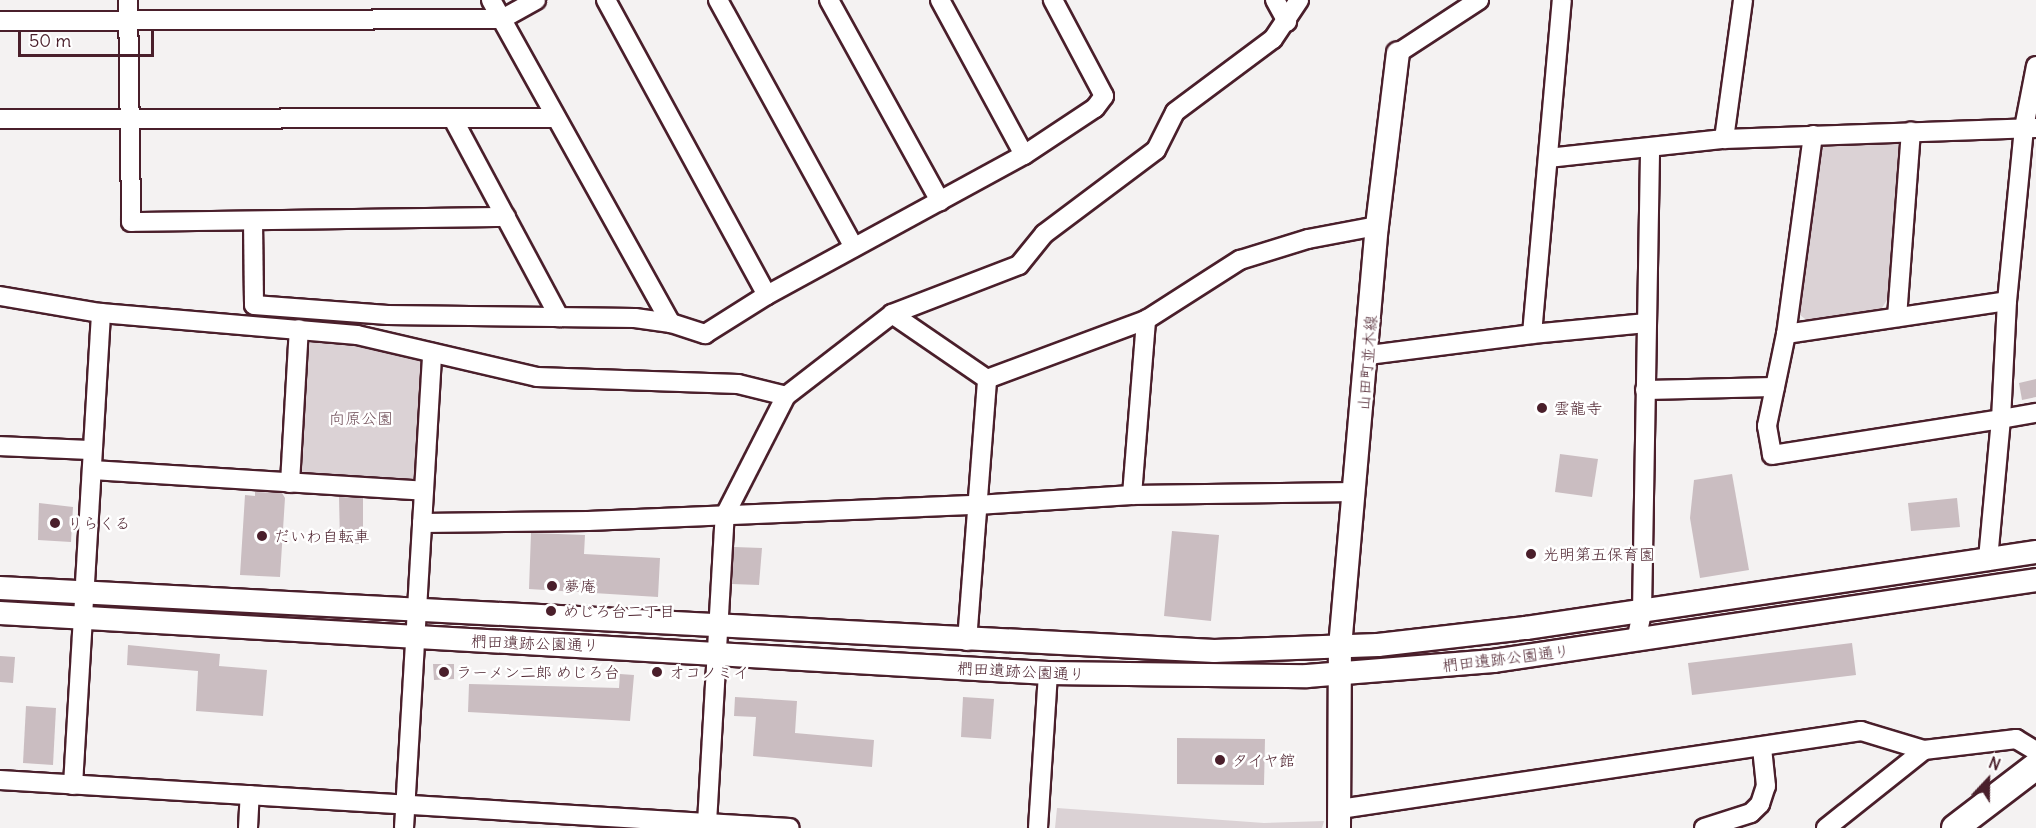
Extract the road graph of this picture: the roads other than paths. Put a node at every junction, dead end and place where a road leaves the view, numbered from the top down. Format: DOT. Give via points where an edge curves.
graph roads {
  1 [pos="129,0"];
  2 [pos="491,0"];
  3 [pos="536,0"];
  4 [pos="606,0"];
  5 [pos="718,0"];
  6 [pos="829,0"];
  7 [pos="940,0"];
  8 [pos="1053,0"];
  9 [pos="1275,0"];
  10 [pos="1299,0"];
  11 [pos="1479,0"];
  12 [pos="1562,0"];
  13 [pos="1743,0"];
  14 [pos="502,19"];
  15 [pos="0,21"];
  16 [pos="1287,22"];
  17 [pos="129,23"];
  18 [pos="1398,53"];
  19 [pos="2036,66"];
  20 [pos="556,118"];
  21 [pos="0,119"];
  22 [pos="453,119"];
  23 [pos="129,120"];
  24 [pos="2030,128"];
  25 [pos="1911,132"];
  26 [pos="1813,135"];
  27 [pos="1724,139"];
  28 [pos="1650,148"];
  29 [pos="1024,155"];
  30 [pos="1548,158"];
  31 [pos="940,201"];
  32 [pos="506,217"];
  33 [pos="254,221"];
  34 [pos="1377,226"];
  35 [pos="854,247"];
  36 [pos="767,295"];
  37 [pos="0,296"];
  38 [pos="2007,301"];
  39 [pos="101,313"];
  40 [pos="892,314"];
  41 [pos="559,317"];
  42 [pos="1897,317"];
  43 [pos="1146,320"];
  44 [pos="1646,322"];
  45 [pos="671,323"];
  46 [pos="299,329"];
  47 [pos="1532,334"];
  48 [pos="1786,334"];
  49 [pos="432,353"];
  50 [pos="1369,356"];
  51 [pos="987,379"];
  52 [pos="1775,387"];
  53 [pos="1645,390"];
  54 [pos="786,396"];
  55 [pos="2036,413"];
  56 [pos="2001,418"];
  57 [pos="0,447"];
  58 [pos="92,450"];
  59 [pos="93,470"];
  60 [pos="290,483"];
  61 [pos="423,491"];
  62 [pos="1355,492"];
  63 [pos="1132,495"];
  64 [pos="977,506"];
  65 [pos="725,514"];
  66 [pos="422,523"];
  67 [pos="2036,552"];
  68 [pos="1988,560"];
  69 [pos="2036,580"];
  70 [pos="0,588"];
  71 [pos="85,593"];
  72 [pos="417,611"];
  73 [pos="1642,612"];
  74 [pos="0,613"];
  75 [pos="84,617"];
  76 [pos="716,628"];
  77 [pos="416,637"];
  78 [pos="1636,640"];
  79 [pos="967,641"];
  80 [pos="1340,647"];
  81 [pos="715,653"];
  82 [pos="1048,674"];
  83 [pos="1339,674"];
  84 [pos="1762,748"];
  85 [pos="1924,750"];
  86 [pos="2036,751"];
  87 [pos="2036,766"];
  88 [pos="0,780"];
  89 [pos="73,785"];
  90 [pos="250,795"];
  91 [pos="405,803"];
  92 [pos="1340,819"];
  93 [pos="565,821"];
  94 [pos="707,823"];
  95 [pos="248,828"];
  96 [pos="404,828"];
  97 [pos="789,828"];
  98 [pos="1038,828"];
  99 [pos="1704,828"];
  100 [pos="1826,828"];
  101 [pos="1955,828"];
  1 -- 17 [label="street"];
  2 -- 14 [label="street"];
  3 -- 14 [label="street"];
  4 -- 36 [label="street"];
  5 -- 35 [label="street"];
  6 -- 31 [label="street"];
  7 -- 29 [label="street"];
  8 -- 29 [label="street" via="1104,96 1095,108"];
  9 -- 16 [label="street"];
  10 -- 16 [label="street"];
  11 -- 18 [label="street"];
  12 -- 30 [label="street"];
  13 -- 27 [label="street"];
  14 -- 17 [label="street"];
  14 -- 20 [label="street"];
  15 -- 17 [label="street"];
  16 -- 40 [label="street" via="1273,39 1175,112 1156,150 1044,234 1018,265"];
  17 -- 23 [label="street"];
  18 -- 34 [label="street, 山田町並木線"];
  19 -- 24 [label="street"];
  20 -- 22 [label="street"];
  20 -- 45 [label="street"];
  21 -- 23 [label="street"];
  22 -- 23 [label="street"];
  22 -- 32 [label="street"];
  23 -- 33 [label="street" via="131,222"];
  24 -- 25 [label="street"];
  24 -- 38 [label="street"];
  25 -- 26 [label="street"];
  25 -- 42 [label="street"];
  26 -- 27 [label="street"];
  26 -- 48 [label="street"];
  27 -- 28 [label="street"];
  28 -- 30 [label="street"];
  28 -- 44 [label="street"];
  29 -- 31 [label="street"];
  30 -- 47 [label="street"];
  31 -- 35 [label="street"];
  32 -- 33 [label="street"];
  32 -- 41 [label="street"];
  33 -- 41 [label="street" via="254,304 388,315"];
  34 -- 43 [label="street" via="1308,239 1240,260"];
  34 -- 50 [label="street, 山田町並木線"];
  35 -- 36 [label="street"];
  36 -- 45 [label="street" via="705,334"];
  37 -- 39 [label="street"];
  38 -- 42 [label="street"];
  38 -- 56 [label="street"];
  39 -- 46 [label="street"];
  39 -- 58 [label="street"];
  40 -- 51 [label="street"];
  40 -- 54 [label="street"];
  41 -- 45 [label="street" via="635,318"];
  42 -- 48 [label="street"];
  43 -- 51 [label="street"];
  43 -- 63 [label="street"];
  44 -- 47 [label="street"];
  44 -- 53 [label="street"];
  46 -- 49 [label="street" via="357,335"];
  46 -- 60 [label="street"];
  47 -- 50 [label="street"];
  48 -- 52 [label="street"];
  49 -- 54 [label="street" via="537,377 738,384"];
  49 -- 61 [label="street"];
  50 -- 62 [label="street, 山田町並木線"];
  51 -- 64 [label="street"];
  52 -- 53 [label="street"];
  52 -- 56 [label="street" via="1767,426 1772,455"];
  53 -- 73 [label="street"];
  54 -- 65 [label="street"];
  55 -- 56 [label="street"];
  56 -- 68 [label="street"];
  57 -- 58 [label="street"];
  58 -- 59 [label="street"];
  59 -- 60 [label="street"];
  59 -- 71 [label="street"];
  60 -- 61 [label="street"];
  61 -- 66 [label="street"];
  62 -- 63 [label="street"];
  62 -- 80 [label="street, 山田町並木線"];
  63 -- 64 [label="street"];
  64 -- 65 [label="street"];
  64 -- 79 [label="street"];
  65 -- 66 [label="street"];
  65 -- 76 [label="street"];
  66 -- 72 [label="street"];
  67 -- 68 [label="street, 椚田遺跡公園通り"];
  68 -- 73 [label="street, 椚田遺跡公園通り"];
  69 -- 78 [label="street, 椚田遺跡公園通り"];
  70 -- 71 [label="street, 椚田遺跡公園通り"];
  71 -- 72 [label="street, 椚田遺跡公園通り"];
  71 -- 75 [label="street"];
  72 -- 76 [label="street, 椚田遺跡公園通り"];
  72 -- 77 [label="street"];
  73 -- 78 [label="street"];
  73 -- 80 [label="street, 椚田遺跡公園通り"];
  74 -- 75 [label="street, 椚田遺跡公園通り"];
  75 -- 77 [label="street, 椚田遺跡公園通り"];
  75 -- 89 [label="street"];
  76 -- 79 [label="street, 椚田遺跡公園通り"];
  76 -- 81 [label="street"];
  77 -- 81 [label="street, 椚田遺跡公園通り"];
  77 -- 91 [label="street"];
  78 -- 83 [label="street, 椚田遺跡公園通り" via="1493,661"];
  79 -- 80 [label="street, 椚田遺跡公園通り" via="1214,651"];
  80 -- 83 [label="street, 山田町並木線"];
  81 -- 82 [label="street, 椚田遺跡公園通り"];
  81 -- 94 [label="street"];
  82 -- 83 [label="street, 椚田遺跡公園通り"];
  82 -- 98 [label="street"];
  83 -- 92 [label="street, 山田町並木線"];
  84 -- 85 [label="street" via="1861,731"];
  84 -- 92 [label="street"];
  84 -- 99 [label="street" via="1766,786 1760,804 1750,813"];
  85 -- 86 [label="street" via="2016,739"];
  85 -- 100 [label="street"];
  87 -- 101 [label="main road"];
  88 -- 89 [label="street"];
  89 -- 90 [label="street"];
  90 -- 91 [label="street"];
  90 -- 95 [label="street"];
  91 -- 93 [label="street"];
  91 -- 96 [label="street"];
  93 -- 94 [label="street"];
  94 -- 97 [label="street"];
}
